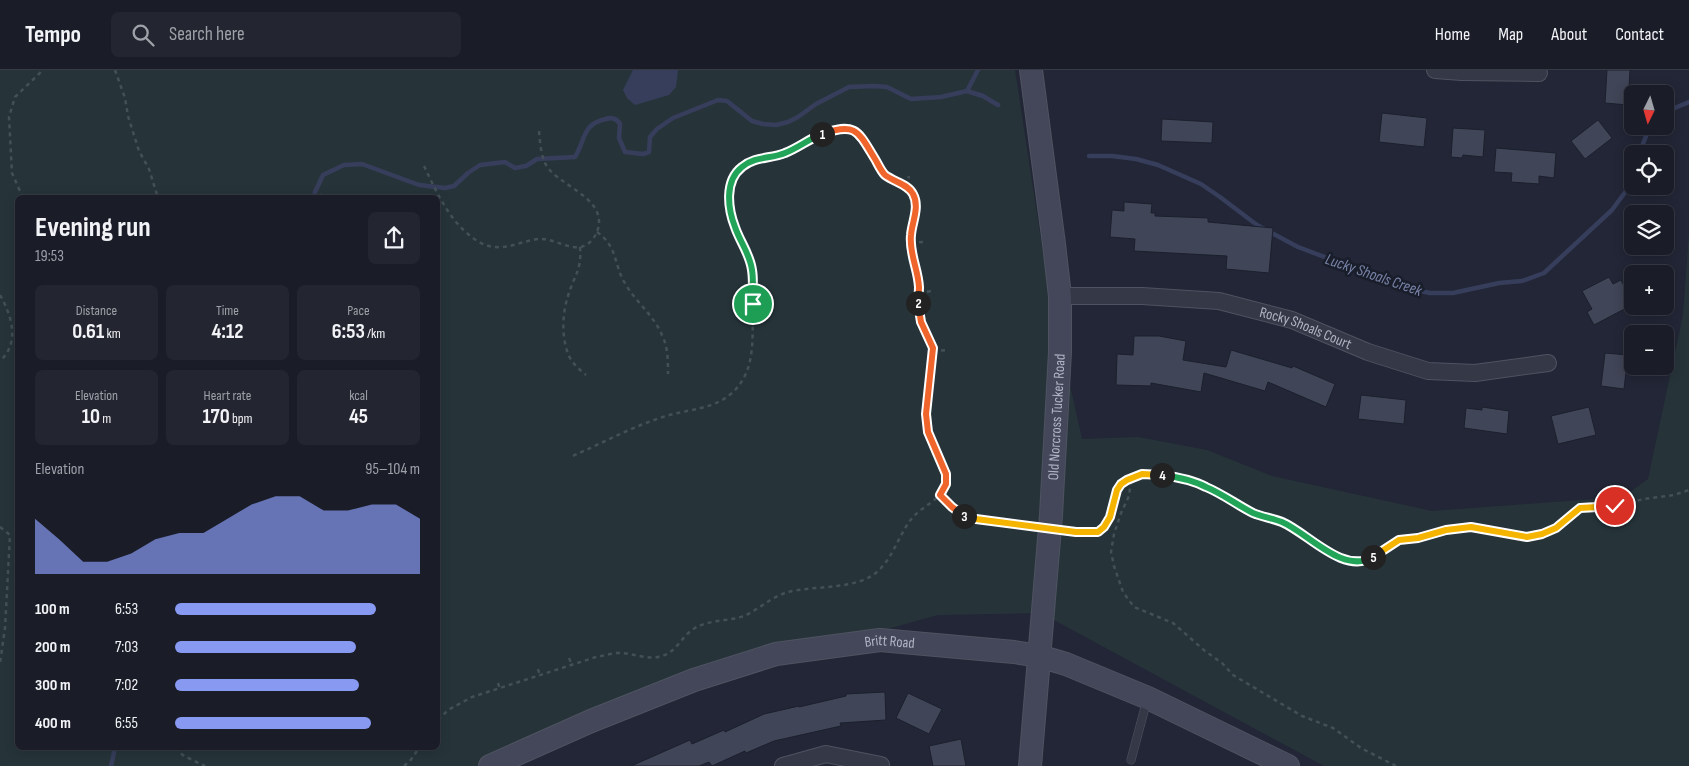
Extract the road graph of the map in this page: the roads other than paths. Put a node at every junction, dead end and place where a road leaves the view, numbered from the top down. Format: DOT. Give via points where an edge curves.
graph roads {
  1 [pos="1031,70"];
  2 [pos="1435,70"];
  3 [pos="1540,73"];
  4 [pos="1060,296"];
  5 [pos="1548,363"];
  6 [pos="1039,656"];
  7 [pos="1148,698"];
  8 [pos="1131,760"];
  9 [pos="881,765"];
  10 [pos="490,766"];
  11 [pos="783,766"];
  12 [pos="1030,766"];
  13 [pos="1288,766"];
  1 -- 4 [label="street, Old Norcross Tucker Road"];
  2 -- 3 [label="street"];
  4 -- 5 [label="street, Rocky Shoals Court" via="1142,296 1219,301 1292,320 1368,352 1428,371 1476,373"];
  4 -- 6 [label="street, Old Norcross Tucker Road" via="1060,362"];
  6 -- 7 [label="street, Britt Road"];
  6 -- 10 [label="street, Britt Road" via="880,640 776,654 694,680"];
  6 -- 12 [label="street, Old Norcross Tucker Road"];
  7 -- 8 [label="lane"];
  7 -- 13 [label="street, Britt Road"];
  9 -- 11 [label="street" via="826,754"];
}
